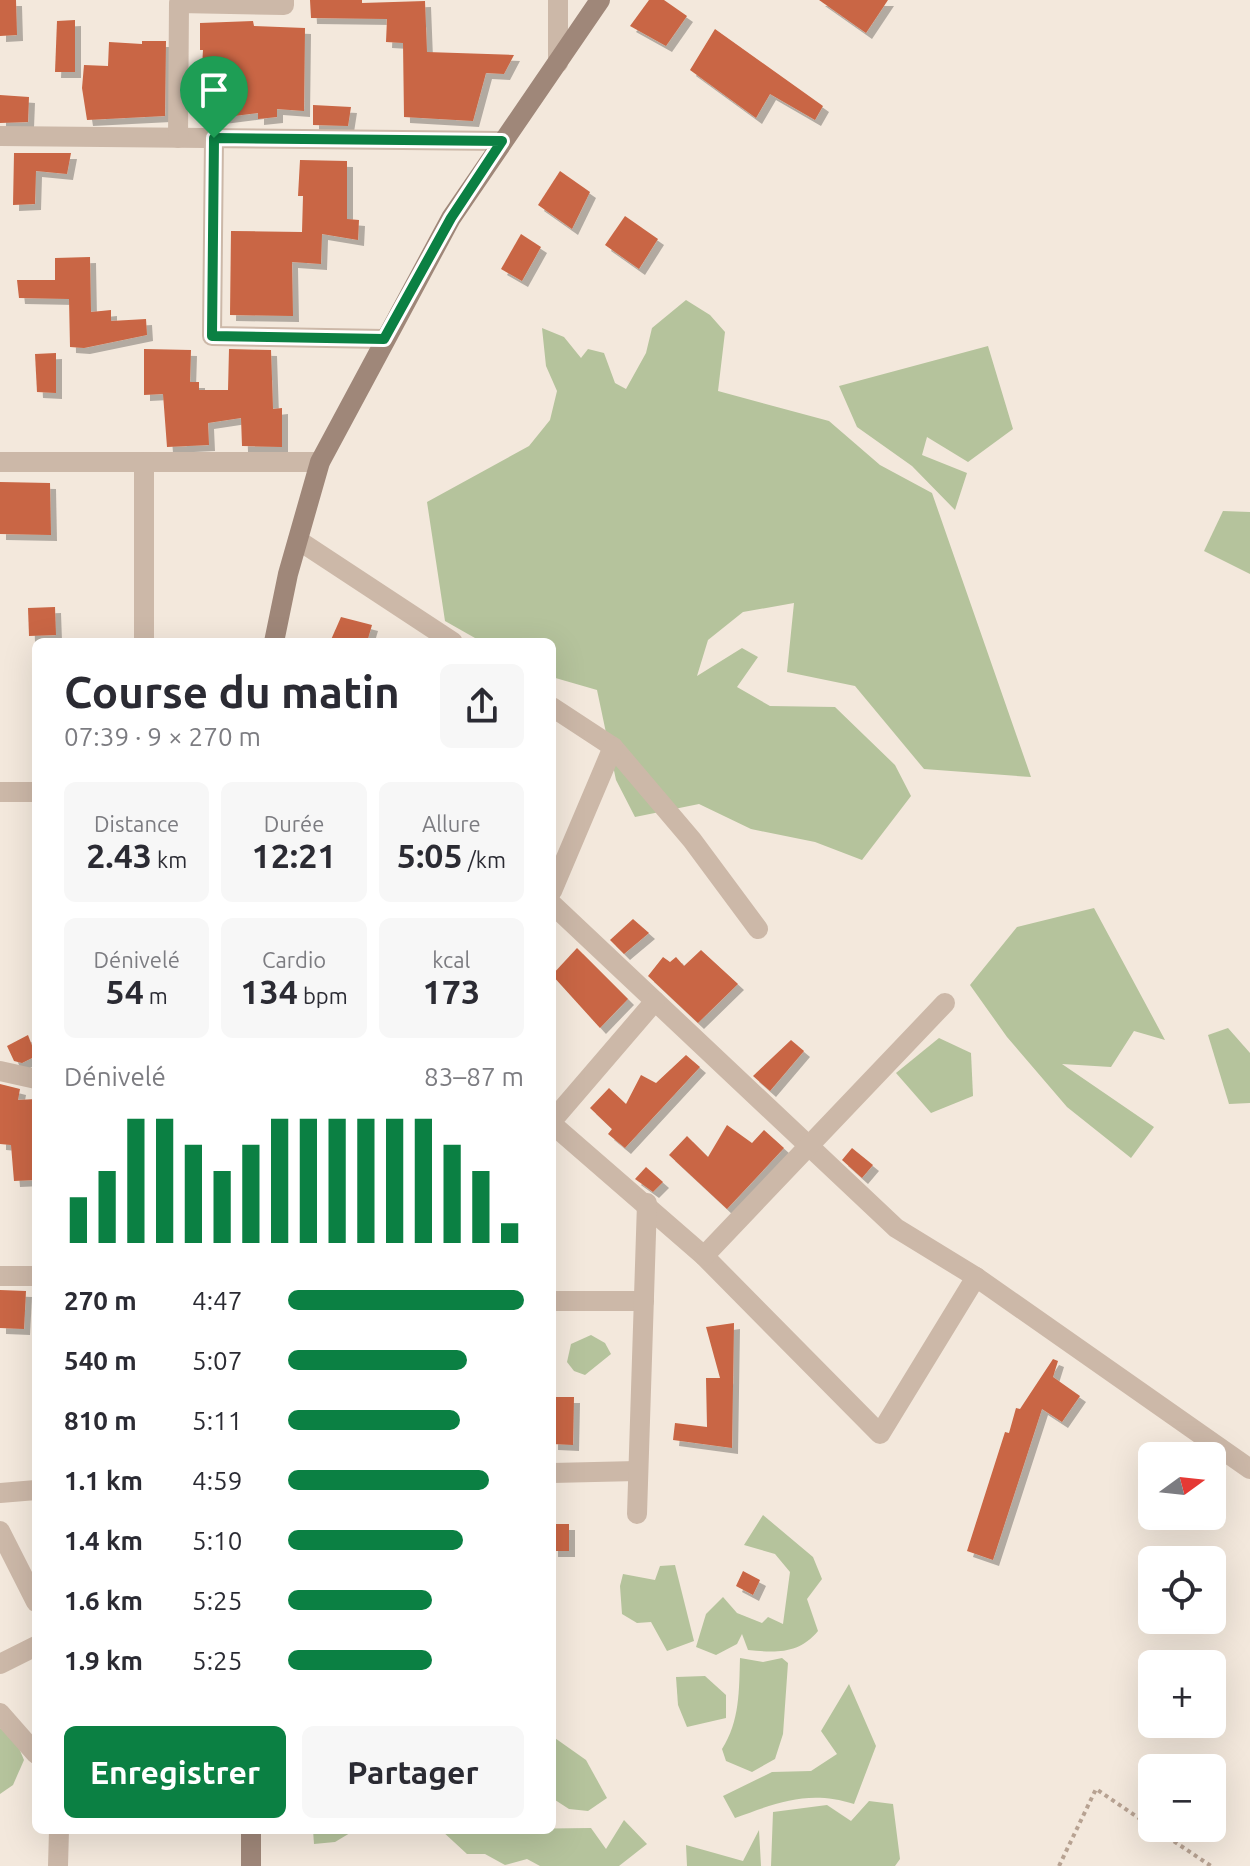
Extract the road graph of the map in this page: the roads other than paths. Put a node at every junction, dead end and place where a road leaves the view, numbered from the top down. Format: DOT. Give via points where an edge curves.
graph roads {
  1 [pos="284,0"];
  2 [pos="558,0"];
  3 [pos="600,0"];
  4 [pos="558,63"];
  5 [pos="0,136"];
  6 [pos="178,138"];
  7 [pos="214,138"];
  8 [pos="502,141"];
  9 [pos="384,339"];
  10 [pos="0,462"];
  11 [pos="144,462"];
  12 [pos="320,462"];
  13 [pos="298,540"];
  14 [pos="144,638"];
  15 [pos="275,638"];
  16 [pos="447,638"];
  17 [pos="556,710"];
  18 [pos="613,747"];
  19 [pos="0,792"];
  20 [pos="32,792"];
  21 [pos="556,882"];
  22 [pos="556,908"];
  23 [pos="758,929"];
  24 [pos="655,1001"];
  25 [pos="945,1003"];
  26 [pos="0,1071"];
  27 [pos="32,1078"];
  28 [pos="556,1117"];
  29 [pos="556,1125"];
  30 [pos="809,1146"];
  31 [pos="647,1203"];
  32 [pos="704,1256"];
  33 [pos="0,1276"];
  34 [pos="32,1276"];
  35 [pos="976,1277"];
  36 [pos="556,1301"];
  37 [pos="644,1301"];
  38 [pos="1250,1469"];
  39 [pos="637,1471"];
  40 [pos="556,1473"];
  41 [pos="32,1490"];
  42 [pos="0,1493"];
  43 [pos="637,1514"];
  44 [pos="0,1531"];
  45 [pos="32,1594"];
  46 [pos="32,1648"];
  47 [pos="0,1664"];
  48 [pos="0,1713"];
  49 [pos="32,1749"];
  50 [pos="59,1834"];
  51 [pos="251,1834"];
  52 [pos="58,1866"];
  53 [pos="251,1866"];
  1 -- 6 [label="street" via="284,5 179,3"];
  2 -- 4 [label="street"];
  3 -- 4 [label="street"];
  4 -- 8 [label="street"];
  5 -- 6 [label="street"];
  6 -- 7 [label="street"];
  7 -- 8 [label="street"];
  7 -- 9 [label="street" via="212,336"];
  8 -- 9 [label="street" via="451,218"];
  9 -- 12 [label="street"];
  10 -- 11 [label="street"];
  11 -- 12 [label="street"];
  11 -- 14 [label="street"];
  12 -- 13 [label="street"];
  13 -- 15 [label="street"];
  13 -- 16 [label="street"];
  17 -- 18 [label="street"];
  18 -- 21 [label="street"];
  18 -- 23 [label="street"];
  19 -- 20 [label="street"];
  22 -- 24 [label="street"];
  24 -- 28 [label="street"];
  24 -- 30 [label="street"];
  25 -- 30 [label="street"];
  26 -- 27 [label="street"];
  29 -- 31 [label="street"];
  30 -- 32 [label="street"];
  30 -- 35 [label="street" via="896,1228"];
  31 -- 32 [label="street"];
  31 -- 37 [label="street"];
  32 -- 35 [label="street" via="880,1434"];
  33 -- 34 [label="street"];
  35 -- 38 [label="street"];
  36 -- 37 [label="street"];
  37 -- 39 [label="street"];
  39 -- 40 [label="street"];
  39 -- 43 [label="street"];
  41 -- 42 [label="street"];
  44 -- 45 [label="street"];
  46 -- 47 [label="street"];
  48 -- 49 [label="street"];
  50 -- 52 [label="street"];
  51 -- 53 [label="street"];
}
